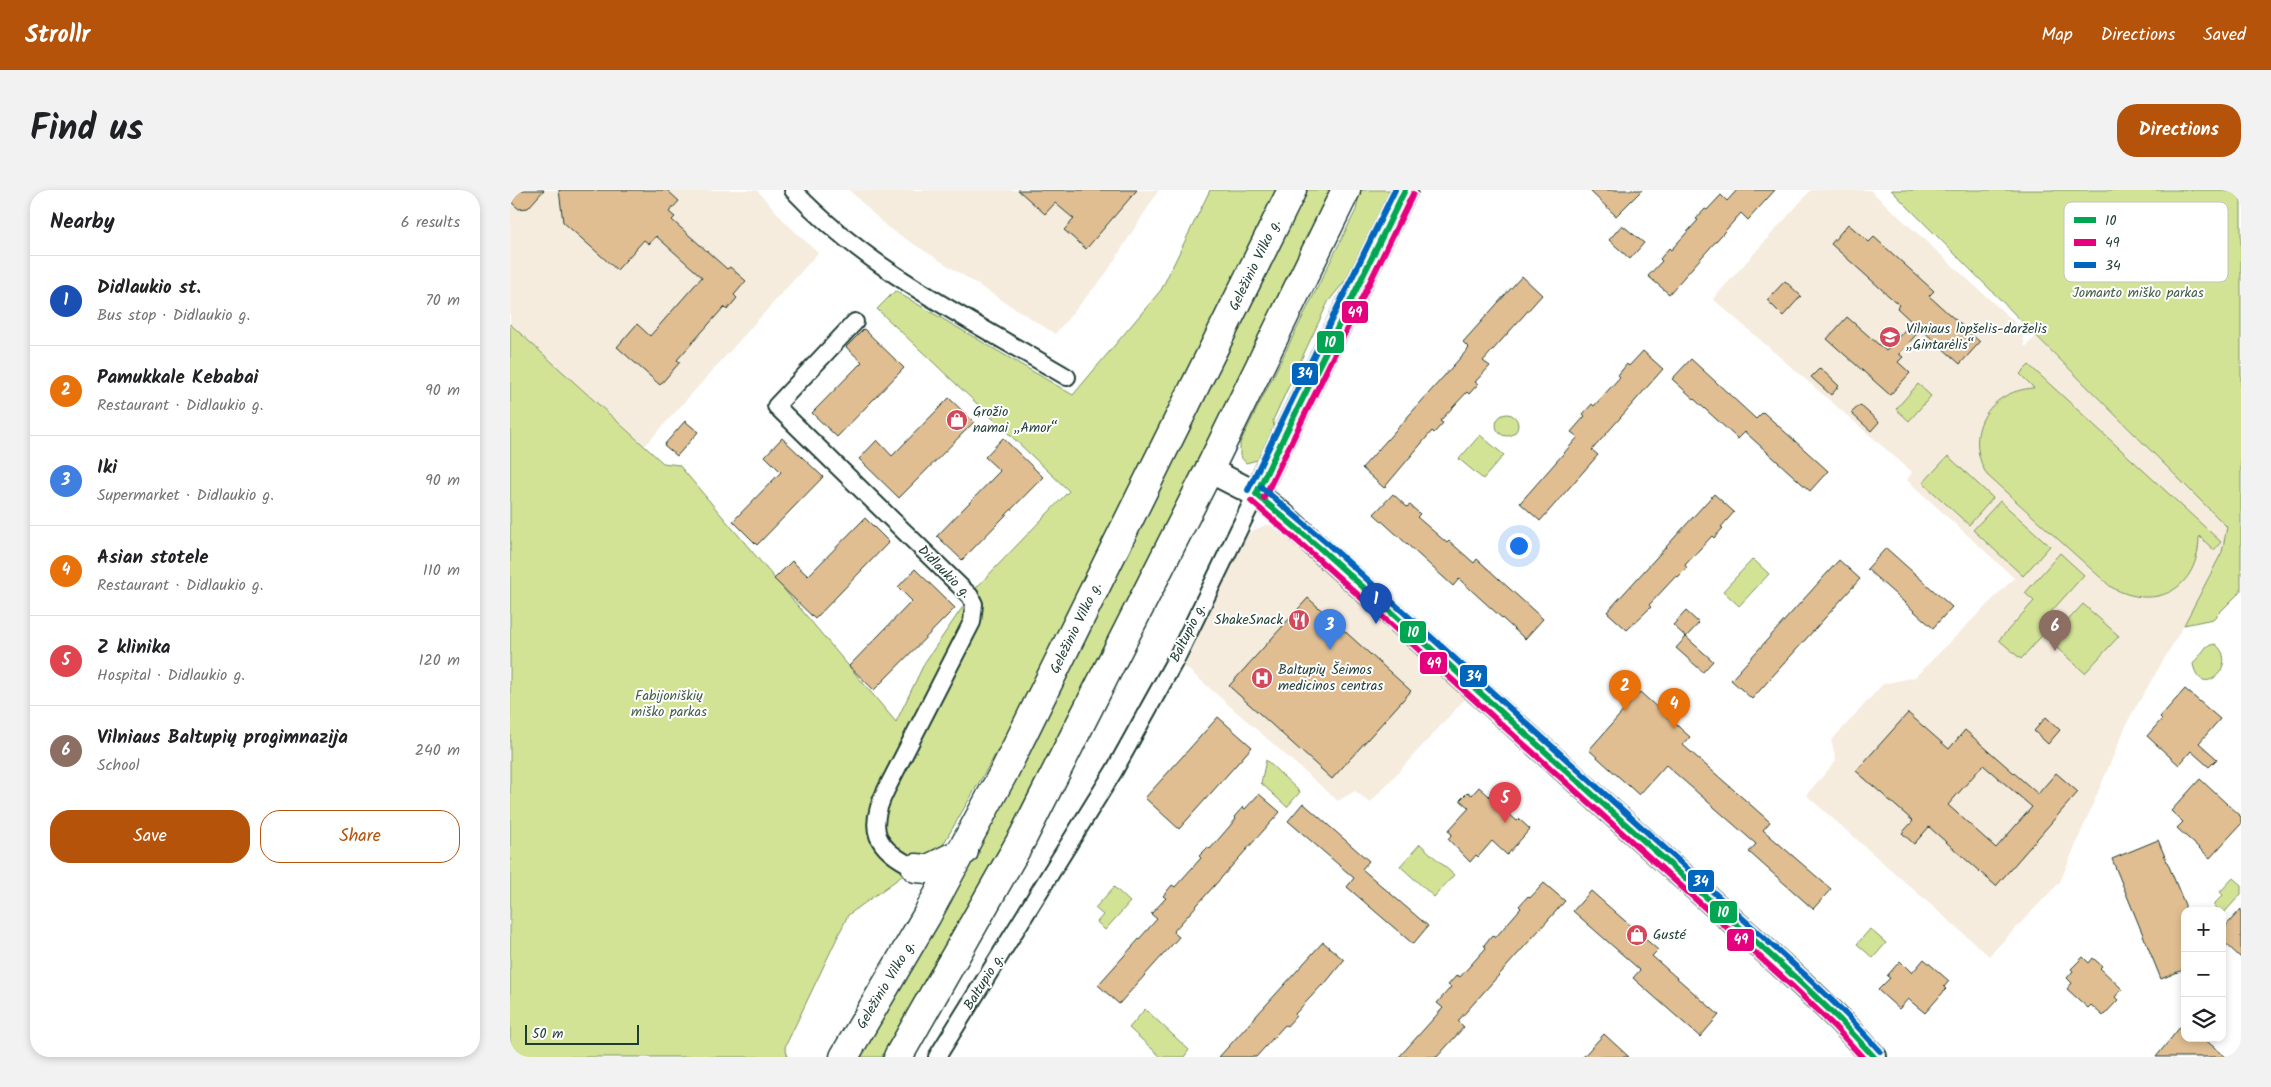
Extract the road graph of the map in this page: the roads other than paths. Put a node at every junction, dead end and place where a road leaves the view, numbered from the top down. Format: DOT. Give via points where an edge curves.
graph roads {
  1 [pos="793,190"];
  2 [pos="1292,190"];
  3 [pos="1346,190"];
  4 [pos="1406,190"];
  5 [pos="855,322"];
  6 [pos="1067,377"];
  7 [pos="1209,470"];
  8 [pos="1256,494"];
  9 [pos="964,851"];
  10 [pos="916,868"];
  11 [pos="926,917"];
  12 [pos="844,1057"];
  13 [pos="898,1057"];
  14 [pos="937,1057"];
  15 [pos="1874,1057"];
  1 -- 6 [label="street" via="830,227 895,276"];
  2 -- 9 [label="highway, Geležinio Vilko g."];
  3 -- 7 [label="highway"];
  4 -- 8 [label="street, Baltupio g."];
  5 -- 10 [label="street, Didlaukio g." via="776,406 970,596 974,604 972,622 875,816 879,838 887,850"];
  7 -- 8 [label="street"];
  7 -- 13 [label="highway" via="1023,837"];
  8 -- 14 [label="street, Baltupio g." via="1177,658 1114,771"];
  8 -- 15 [label="street" via="1798,980"];
  9 -- 10 [label="highway" via="928,869"];
  9 -- 11 [label="highway, Geležinio Vilko g."];
  10 -- 11 [label="highway" via="924,884"];
  11 -- 12 [label="highway, Geležinio Vilko g."];
}
